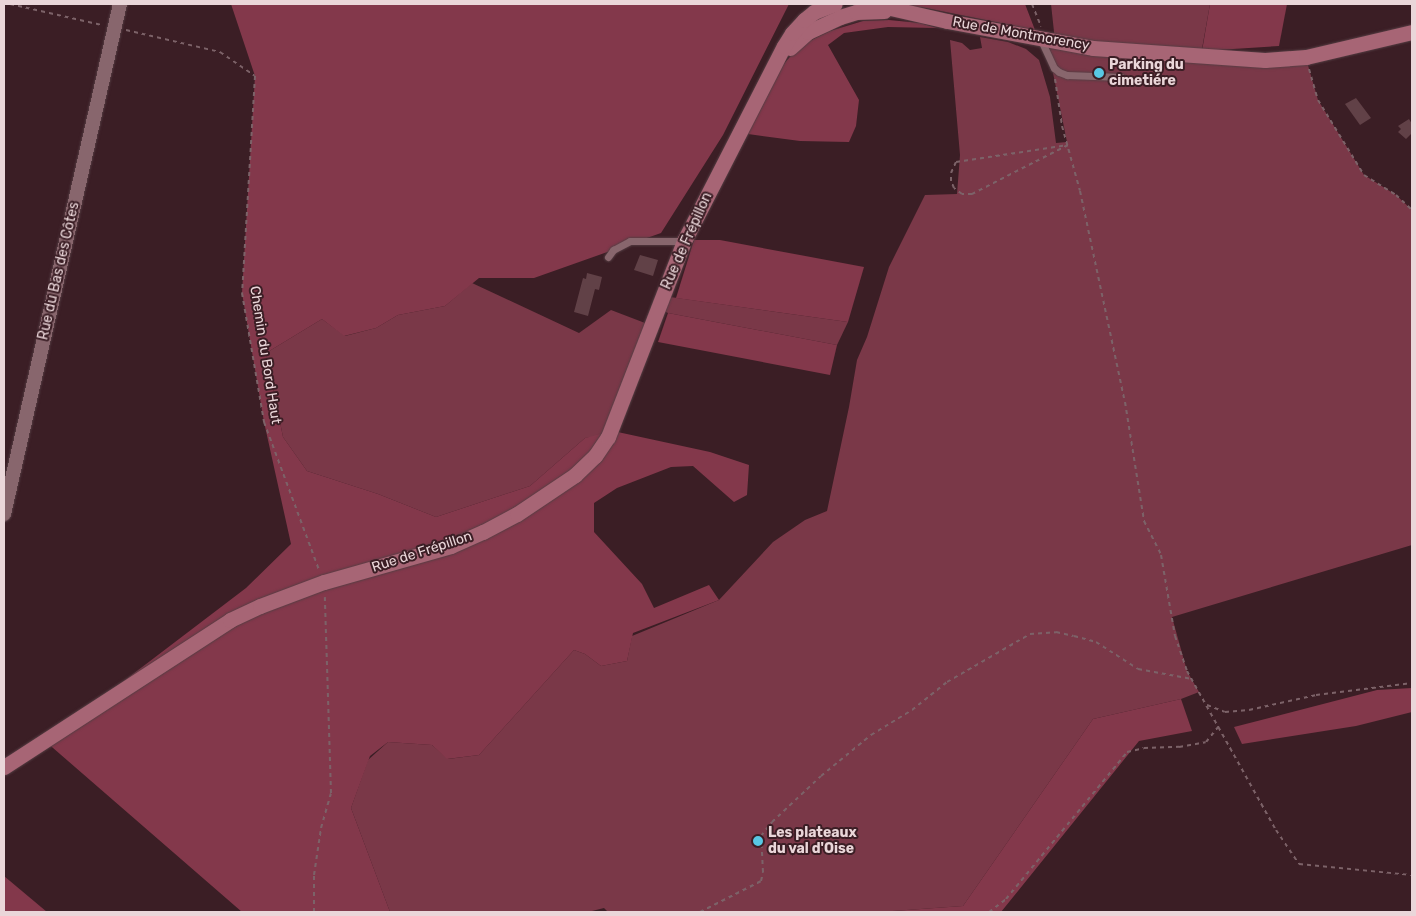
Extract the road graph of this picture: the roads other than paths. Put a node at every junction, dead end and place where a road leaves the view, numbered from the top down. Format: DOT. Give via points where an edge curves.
graph roads {
  1 [pos="120,4"];
  2 [pos="873,4"];
  3 [pos="826,11"];
  4 [pos="898,11"];
  5 [pos="1412,32"];
  6 [pos="1040,38"];
  7 [pos="772,72"];
  8 [pos="1121,77"];
  9 [pos="684,241"];
  10 [pos="608,257"];
  11 [pos="4,514"];
  12 [pos="4,768"];
  1 -- 11 [label="street, Rue du Bas des Côtes"];
  2 -- 4 [label="street, Rue de Montmorency"];
  3 -- 4 [label="street, Rue de Montmorency"];
  3 -- 7 [label="street, Rue de Frépillon"];
  3 -- 7 [label="street, Rue de Frépillon" via="792,33"];
  4 -- 6 [label="street, Rue de Montmorency"];
  5 -- 6 [label="street, Rue de Montmorency" via="1306,57 1265,60 1093,48"];
  6 -- 8 [label="lane" via="1051,63 1059,72"];
  7 -- 9 [label="street, Rue de Frépillon"];
  9 -- 10 [label="lane" via="630,241 613,250"];
  9 -- 12 [label="street, Rue de Frépillon" via="608,437 595,456 575,475 517,514 451,546 324,582 230,620"];
}
